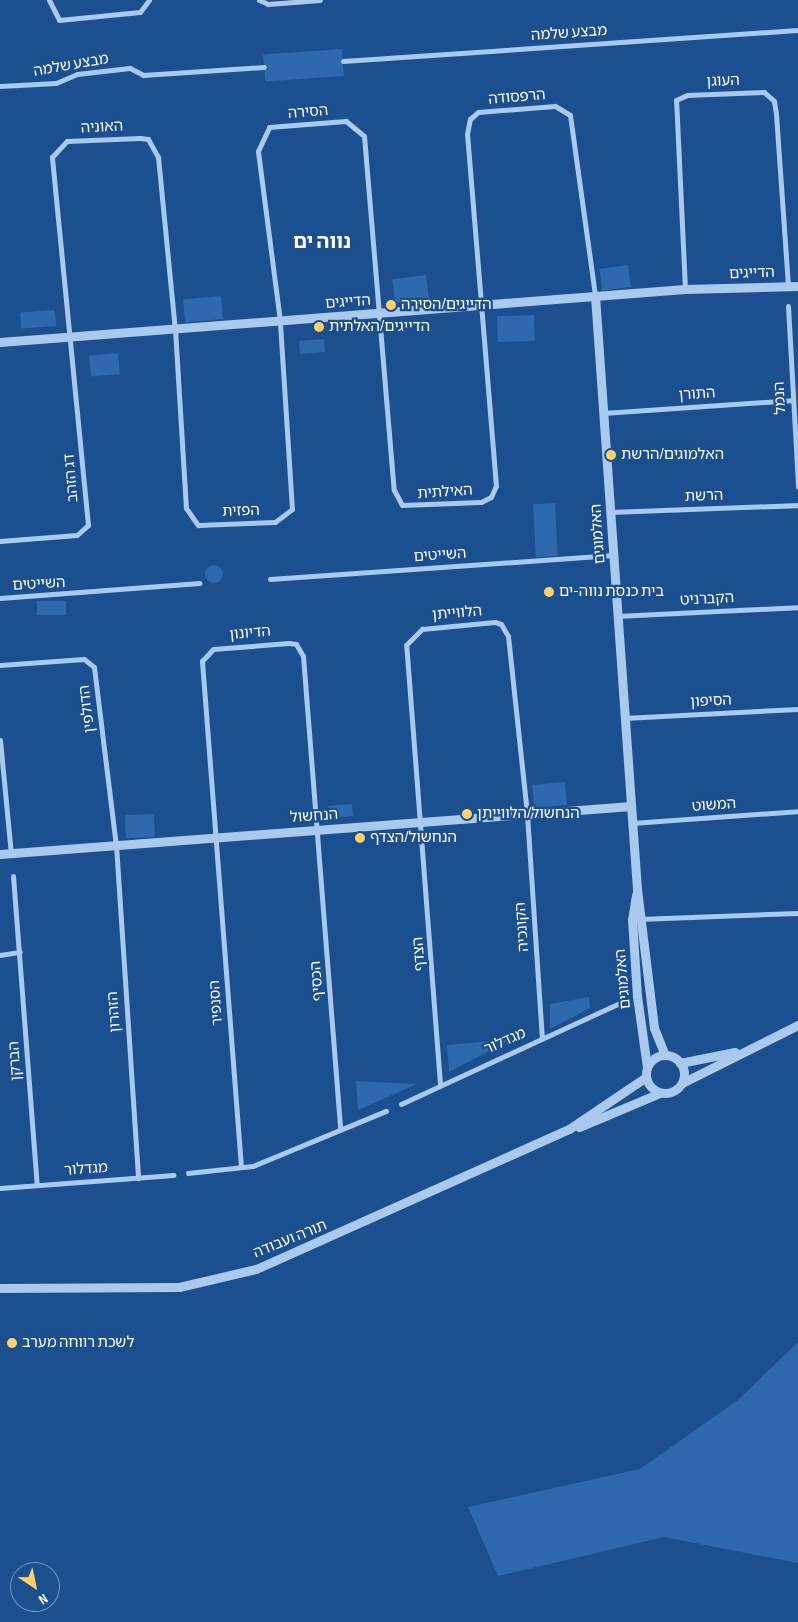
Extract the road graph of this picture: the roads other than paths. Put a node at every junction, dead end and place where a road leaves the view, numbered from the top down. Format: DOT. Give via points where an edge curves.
graph roads {
  1 [pos="49,0"];
  2 [pos="149,0"];
  3 [pos="259,0"];
  4 [pos="320,0"];
  5 [pos="798,30"];
  6 [pos="343,62"];
  7 [pos="264,67"];
  8 [pos="0,86"];
  9 [pos="798,284"];
  10 [pos="788,285"];
  11 [pos="685,289"];
  12 [pos="595,296"];
  13 [pos="483,305"];
  14 [pos="788,306"];
  15 [pos="380,313"];
  16 [pos="280,320"];
  17 [pos="175,329"];
  18 [pos="73,337"];
  19 [pos="0,342"];
  20 [pos="792,400"];
  21 [pos="603,414"];
  22 [pos="798,487"];
  23 [pos="798,505"];
  24 [pos="610,512"];
  25 [pos="0,541"];
  26 [pos="613,555"];
  27 [pos="270,579"];
  28 [pos="200,583"];
  29 [pos="0,598"];
  30 [pos="798,607"];
  31 [pos="617,616"];
  32 [pos="0,665"];
  33 [pos="798,708"];
  34 [pos="624,718"];
  35 [pos="0,740"];
  36 [pos="631,806"];
  37 [pos="798,811"];
  38 [pos="527,814"];
  39 [pos="422,822"];
  40 [pos="632,823"];
  41 [pos="318,830"];
  42 [pos="217,838"];
  43 [pos="116,845"];
  44 [pos="0,854"];
  45 [pos="10,854"];
  46 [pos="13,876"];
  47 [pos="637,889"];
  48 [pos="798,914"];
  49 [pos="632,919"];
  50 [pos="643,920"];
  51 [pos="20,952"];
  52 [pos="0,955"];
  53 [pos="620,1003"];
  54 [pos="798,1025"];
  55 [pos="542,1038"];
  56 [pos="747,1050"];
  57 [pos="665,1055"];
  58 [pos="680,1063"];
  59 [pos="647,1066"];
  60 [pos="646,1077"];
  61 [pos="682,1083"];
  62 [pos="440,1084"];
  63 [pos="660,1093"];
  64 [pos="401,1104"];
  65 [pos="386,1111"];
  66 [pos="570,1129"];
  67 [pos="340,1130"];
  68 [pos="241,1167"];
  69 [pos="188,1173"];
  70 [pos="174,1175"];
  71 [pos="138,1178"];
  72 [pos="37,1185"];
  73 [pos="0,1188"];
  74 [pos="0,1288"];
  1 -- 2 [label="street" via="59,20 140,12"];
  3 -- 4 [label="street" via="268,4"];
  5 -- 6 [label="street, מבצע שלמה"];
  7 -- 8 [label="street, מבצע שלמה" via="143,76 130,68 77,74 56,83"];
  9 -- 10 [label="street, הדייגים"];
  10 -- 11 [label="street, הדייגים"];
  10 -- 11 [label="street, העוגן" via="775,108 764,92 687,95 676,100"];
  11 -- 12 [label="street, הדייגים"];
  12 -- 13 [label="street, הדייגים"];
  12 -- 13 [label="street, הרפסודה" via="570,116 555,106 478,112 468,126"];
  12 -- 21 [label="street, האלמוגים"];
  13 -- 15 [label="street, הדייגים"];
  13 -- 15 [label="street, האילתית" via="496,486 491,497 480,502 407,507 395,496"];
  14 -- 20 [label="street, הנמל"];
  15 -- 16 [label="street, הדייגים"];
  15 -- 16 [label="street, הסירה" via="364,136 346,121 269,127 258,143"];
  16 -- 17 [label="street, הדייגים"];
  16 -- 17 [label="street, הפזית" via="292,509 275,522 198,525 187,514"];
  17 -- 18 [label="street, הדייגים"];
  17 -- 18 [label="street, האוניה" via="154,146 140,138 67,141 52,157"];
  18 -- 19 [label="street, הדייגים"];
  18 -- 25 [label="street, דג הזהב" via="88,526 77,535"];
  20 -- 21 [label="street, התורן"];
  20 -- 22 [label="street, הנמל"];
  21 -- 24 [label="street, האלמוגים"];
  23 -- 24 [label="street, הרשת"];
  24 -- 26 [label="street, האלמוגים"];
  26 -- 27 [label="street, השייטים"];
  26 -- 31 [label="street, האלמוגים"];
  28 -- 29 [label="street, השייטים"];
  30 -- 31 [label="street, הקברניט"];
  31 -- 34 [label="street, האלמוגים"];
  32 -- 43 [label="street, הדולפין" via="84,659 92,663"];
  33 -- 34 [label="street, הסיפון"];
  34 -- 36 [label="street, האלמוגים"];
  35 -- 45 [label="street"];
  36 -- 38 [label="street, הנחשול"];
  36 -- 40 [label="street, האלמוגים"];
  37 -- 40 [label="street, המשוט"];
  38 -- 39 [label="street, הנחשול"];
  38 -- 39 [label="street, הלווייתן" via="508,636 502,624 495,622 422,629 406,646"];
  38 -- 55 [label="street, הקונכיה"];
  39 -- 41 [label="street, הנחשול"];
  39 -- 62 [label="street, הצדף"];
  40 -- 47 [label="street, האלמוגים"];
  41 -- 42 [label="street, הנחשול"];
  41 -- 42 [label="street, הדיונון" via="303,656 296,644 261,645 213,649 202,661"];
  41 -- 67 [label="street, הכסיף"];
  42 -- 43 [label="street, הנחשול"];
  42 -- 68 [label="street, הסנפיר"];
  43 -- 45 [label="street, הנחשול"];
  43 -- 71 [label="street, הזהרון"];
  44 -- 45 [label="street, הנחשול"];
  46 -- 51 [label="street, הברקן"];
  47 -- 49 [label="street, האלמוגים"];
  47 -- 50 [label="street, האלמוגים"];
  48 -- 50 [label="street"];
  49 -- 50 [label="street"];
  49 -- 59 [label="street, האלמוגים"];
  50 -- 57 [label="street, האלמוגים" via="654,1028"];
  51 -- 52 [label="street"];
  51 -- 72 [label="street, הברקן"];
  53 -- 55 [label="street, מגדלור"];
  54 -- 56 [label="street"];
  55 -- 62 [label="street, מגדלור"];
  56 -- 58 [label="street"];
  56 -- 61 [label="street"];
  57 -- 58 [label="street"];
  57 -- 59 [label="street"];
  58 -- 61 [label="street"];
  59 -- 60 [label="street"];
  60 -- 63 [label="street" via="650,1087"];
  60 -- 66 [label="street, תורה ועבודה"];
  61 -- 63 [label="street" via="673,1092"];
  62 -- 64 [label="street, מגדלור"];
  63 -- 66 [label="street, תורה ועבודה" via="599,1122"];
  65 -- 67 [label="street"];
  66 -- 74 [label="street, תורה ועבודה" via="301,1252 249,1271 179,1287"];
  67 -- 68 [label="street"];
  68 -- 69 [label="street"];
  70 -- 71 [label="street, מגדלור"];
  71 -- 72 [label="street, מגדלור"];
  72 -- 73 [label="street, מגדלור"];
}
